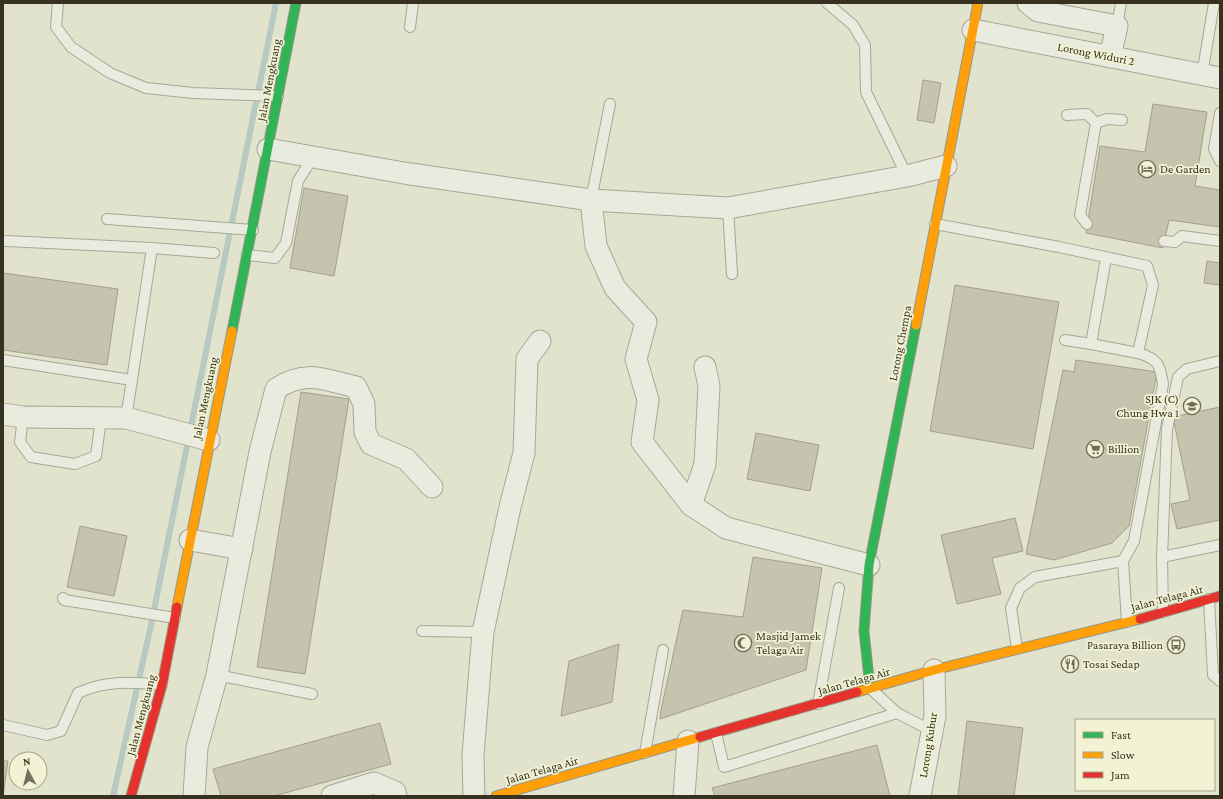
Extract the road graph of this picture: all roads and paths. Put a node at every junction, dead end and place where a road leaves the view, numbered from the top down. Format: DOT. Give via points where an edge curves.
graph roads {
  1 [pos="58,3"];
  2 [pos="295,3"];
  3 [pos="413,3"];
  4 [pos="827,3"];
  5 [pos="978,3"];
  6 [pos="1028,3"];
  7 [pos="1121,3"];
  8 [pos="1214,3"];
  9 [pos="1117,26"];
  10 [pos="410,27"];
  11 [pos="973,30"];
  12 [pos="1110,57"];
  13 [pos="1211,77"];
  14 [pos="273,96"];
  15 [pos="610,104"];
  16 [pos="1220,113"];
  17 [pos="1067,115"];
  18 [pos="1122,120"];
  19 [pos="1096,123"];
  20 [pos="268,149"];
  21 [pos="313,157"];
  22 [pos="1220,161"];
  23 [pos="946,166"];
  24 [pos="907,176"];
  25 [pos="591,200"];
  26 [pos="728,208"];
  27 [pos="107,219"];
  28 [pos="935,224"];
  29 [pos="1087,224"];
  30 [pos="253,230"];
  31 [pos="1164,241"];
  32 [pos="1220,241"];
  33 [pos="6,242"];
  34 [pos="152,248"];
  35 [pos="214,253"];
  36 [pos="247,255"];
  37 [pos="1106,258"];
  38 [pos="732,274"];
  39 [pos="1065,340"];
  40 [pos="540,341"];
  41 [pos="1091,344"];
  42 [pos="1138,353"];
  43 [pos="3,360"];
  44 [pos="1220,360"];
  45 [pos="704,368"];
  46 [pos="132,380"];
  47 [pos="13,416"];
  48 [pos="126,418"];
  49 [pos="101,419"];
  50 [pos="196,437"];
  51 [pos="432,487"];
  52 [pos="692,505"];
  53 [pos="190,540"];
  54 [pos="1220,545"];
  55 [pos="242,550"];
  56 [pos="1162,557"];
  57 [pos="1123,561"];
  58 [pos="870,565"];
  59 [pos="839,588"];
  60 [pos="1220,596"];
  61 [pos="63,598"];
  62 [pos="1209,599"];
  63 [pos="1163,612"];
  64 [pos="175,618"];
  65 [pos="1128,622"];
  66 [pos="422,631"];
  67 [pos="483,632"];
  68 [pos="1017,649"];
  69 [pos="663,650"];
  70 [pos="934,670"];
  71 [pos="217,675"];
  72 [pos="1220,681"];
  73 [pos="162,685"];
  74 [pos="870,688"];
  75 [pos="312,694"];
  76 [pos="818,704"];
  77 [pos="897,713"];
  78 [pos="3,725"];
  79 [pos="932,731"];
  80 [pos="716,733"];
  81 [pos="688,742"];
  82 [pos="645,753"];
  83 [pos="540,789"];
  84 [pos="131,796"];
  85 [pos="194,796"];
  86 [pos="332,796"];
  87 [pos="396,796"];
  88 [pos="474,796"];
  89 [pos="496,796"];
  90 [pos="684,796"];
  91 [pos="920,796"];
  1 -- 14 [label="lane" via="56,27 71,47 110,72 146,88"];
  2 -- 14 [label="street, Jalan Mengkuang"];
  3 -- 10 [label="lane"];
  4 -- 24 [label="lane" via="853,25 866,45 866,92"];
  5 -- 11 [label="street, Lorong Chempa"];
  6 -- 9 [label="street" via="1038,11"];
  7 -- 9 [label="lane"];
  8 -- 13 [label="lane"];
  9 -- 12 [label="street"];
  11 -- 12 [label="street, Lorong Widuri 2"];
  11 -- 23 [label="street, Lorong Chempa"];
  12 -- 13 [label="street, Lorong Widuri 2"];
  14 -- 20 [label="street, Jalan Mengkuang"];
  15 -- 25 [label="lane"];
  16 -- 22 [label="lane" via="1214,149"];
  17 -- 19 [label="lane" via="1086,114"];
  18 -- 19 [label="lane" via="1107,119"];
  19 -- 29 [label="lane" via="1080,215"];
  20 -- 21 [label="street"];
  20 -- 30 [label="street, Jalan Mengkuang"];
  21 -- 25 [label="street"];
  21 -- 36 [label="lane" via="298,181 286,243 275,258"];
  23 -- 24 [label="street"];
  23 -- 28 [label="street, Lorong Chempa"];
  24 -- 26 [label="street"];
  25 -- 26 [label="street"];
  25 -- 52 [label="street" via="596,246 615,288 646,322 636,359 648,400 642,442"];
  26 -- 38 [label="lane"];
  27 -- 30 [label="lane"];
  28 -- 37 [label="lane"];
  28 -- 58 [label="street, Lorong Chempa"];
  30 -- 36 [label="street, Jalan Mengkuang"];
  31 -- 32 [label="lane" via="1175,242 1182,236"];
  33 -- 34 [label="lane"];
  34 -- 35 [label="lane"];
  34 -- 46 [label="lane"];
  36 -- 50 [label="street, Jalan Mengkuang"];
  37 -- 41 [label="lane"];
  37 -- 42 [label="lane" via="1147,266 1153,285"];
  39 -- 41 [label="lane"];
  40 -- 67 [label="street" via="527,359 524,453"];
  41 -- 42 [label="lane"];
  42 -- 57 [label="lane" via="1152,357 1160,368 1163,384 1134,541"];
  43 -- 46 [label="lane"];
  44 -- 56 [label="lane" via="1187,369 1178,377 1167,429"];
  45 -- 52 [label="street" via="709,386 705,464"];
  46 -- 48 [label="lane"];
  47 -- 49 [label="street"];
  47 -- 49 [label="lane" via="20,442 32,457 75,464 96,456"];
  48 -- 49 [label="street"];
  48 -- 50 [label="street"];
  50 -- 53 [label="street, Jalan Mengkuang"];
  51 -- 55 [label="street" via="406,459 371,444 365,432 364,404 356,387 308,376 288,380 276,388 260,452"];
  52 -- 58 [label="street" via="726,528"];
  53 -- 55 [label="street"];
  53 -- 64 [label="street, Jalan Mengkuang"];
  54 -- 56 [label="lane"];
  55 -- 71 [label="street"];
  56 -- 63 [label="lane"];
  57 -- 65 [label="lane"];
  57 -- 68 [label="lane" via="1035,577 1020,588 1010,608"];
  58 -- 74 [label="street, Lorong Chempa" via="864,631"];
  59 -- 76 [label="lane"];
  60 -- 62 [label="street, Jalan Telaga Air"];
  61 -- 64 [label="lane"];
  62 -- 63 [label="street, Jalan Telaga Air"];
  62 -- 72 [label="lane" via="1213,675"];
  63 -- 65 [label="street, Jalan Telaga Air"];
  64 -- 73 [label="street, Jalan Mengkuang"];
  65 -- 68 [label="street, Jalan Telaga Air"];
  66 -- 67 [label="lane"];
  67 -- 88 [label="street" via="473,755"];
  68 -- 70 [label="street, Jalan Telaga Air"];
  69 -- 82 [label="lane"];
  70 -- 74 [label="street, Jalan Telaga Air"];
  70 -- 79 [label="street, Lorong Kubur" via="935,716"];
  71 -- 75 [label="lane"];
  71 -- 85 [label="street" via="197,747"];
  73 -- 78 [label="lane" via="128,682 92,686 78,693 61,731 47,735"];
  73 -- 84 [label="street, Jalan Mengkuang"];
  74 -- 76 [label="street, Jalan Telaga Air"];
  74 -- 77 [label="lane"];
  76 -- 80 [label="street, Jalan Telaga Air"];
  77 -- 79 [label="lane"];
  77 -- 80 [label="lane" via="724,767"];
  79 -- 91 [label="street, Lorong Kubur"];
  80 -- 81 [label="street, Jalan Telaga Air"];
  81 -- 82 [label="street, Jalan Telaga Air"];
  81 -- 90 [label="street"];
  82 -- 83 [label="street, Jalan Telaga Air"];
  83 -- 89 [label="street, Jalan Telaga Air"];
  86 -- 87 [label="street" via="374,783 395,792"];
}
